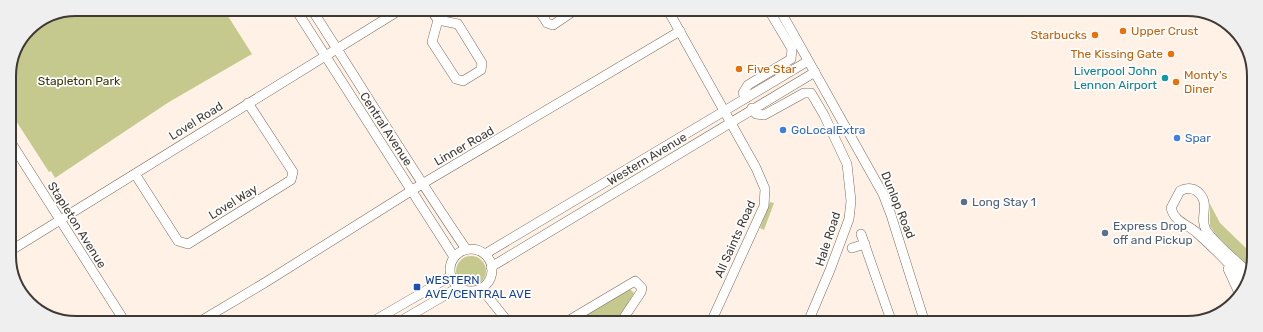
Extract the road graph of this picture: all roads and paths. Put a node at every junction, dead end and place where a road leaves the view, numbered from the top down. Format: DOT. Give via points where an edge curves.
graph roads {
  1 [pos="300,16"];
  2 [pos="316,16"];
  3 [pos="390,16"];
  4 [pos="542,16"];
  5 [pos="566,16"];
  6 [pos="671,16"];
  7 [pos="774,16"];
  8 [pos="781,16"];
  9 [pos="436,17"];
  10 [pos="782,23"];
  11 [pos="680,31"];
  12 [pos="337,48"];
  13 [pos="325,55"];
  14 [pos="808,61"];
  15 [pos="815,72"];
  16 [pos="746,98"];
  17 [pos="248,103"];
  18 [pos="752,108"];
  19 [pos="725,111"];
  20 [pos="731,121"];
  21 [pos="16,151"];
  22 [pos="135,174"];
  23 [pos="422,184"];
  24 [pos="412,191"];
  25 [pos="59,220"];
  26 [pos="861,234"];
  27 [pos="865,244"];
  28 [pos="16,247"];
  29 [pos="852,248"];
  30 [pos="466,250"];
  31 [pos="1217,253"];
  32 [pos="485,254"];
  33 [pos="454,258"];
  34 [pos="491,267"];
  35 [pos="1245,269"];
  36 [pos="451,276"];
  37 [pos="1241,280"];
  38 [pos="459,287"];
  39 [pos="481,288"];
  40 [pos="1237,289"];
  41 [pos="121,316"];
  42 [pos="209,316"];
  43 [pos="382,316"];
  44 [pos="409,316"];
  45 [pos="503,316"];
  46 [pos="576,316"];
  47 [pos="626,316"];
  48 [pos="714,316"];
  49 [pos="811,316"];
  50 [pos="890,316"];
  51 [pos="924,316"];
  1 -- 13 [label="street, Central Avenue"];
  2 -- 12 [label="street, Central Avenue"];
  3 -- 12 [label="street, Lovel Road"];
  4 -- 5 [label="street" via="547,24 553,25"];
  6 -- 11 [label="street, All Saints Road"];
  7 -- 10 [label="street"];
  8 -- 10 [label="street"];
  9 -- 9 [label="street" via="458,24 482,63 481,70 463,81 456,79 432,42"];
  10 -- 14 [label="street"];
  10 -- 16 [label="street" via="792,49 791,59 748,85 743,93"];
  11 -- 19 [label="street, All Saints Road"];
  11 -- 23 [label="street, Linner Road"];
  12 -- 13 [label="street, Lovel Road"];
  12 -- 23 [label="street, Central Avenue"];
  13 -- 17 [label="street, Lovel Road"];
  13 -- 24 [label="street, Central Avenue"];
  14 -- 15 [label="street, Dunlop Road"];
  14 -- 16 [label="street, Western Avenue"];
  15 -- 18 [label="street, Western Avenue"];
  15 -- 51 [label="street, Dunlop Road" via="883,194"];
  16 -- 19 [label="street, Western Avenue"];
  17 -- 22 [label="street, Lovel Road"];
  17 -- 22 [label="street, Lovel Way" via="293,172 291,180 188,244 178,241"];
  18 -- 20 [label="street, Western Avenue"];
  18 -- 49 [label="street, Hale Road" via="756,114 764,115 804,93 811,93 846,164 851,200 849,219"];
  19 -- 20 [label="street, All Saints Road"];
  19 -- 32 [label="street, Western Avenue"];
  20 -- 34 [label="street, Western Avenue"];
  20 -- 48 [label="street, All Saints Road" via="756,168 766,197 755,229"];
  21 -- 25 [label="street, Stapleton Avenue"];
  22 -- 25 [label="street, Lovel Road"];
  23 -- 24 [label="street, Linner Road"];
  23 -- 30 [label="street, Central Avenue"];
  24 -- 33 [label="street, Central Avenue"];
  24 -- 42 [label="street, Linner Road"];
  25 -- 28 [label="street, Lovel Road"];
  25 -- 41 [label="street, Stapleton Avenue"];
  26 -- 27 [label="street"];
  27 -- 29 [label="street"];
  27 -- 50 [label="street"];
  30 -- 32 [label="street"];
  30 -- 33 [label="street"];
  31 -- 35 [label="street" via="1197,232 1176,218 1171,208 1180,190 1190,188 1200,194 1205,204 1202,215 1206,230"];
  31 -- 37 [label="street"];
  31 -- 40 [label="street"];
  32 -- 34 [label="street"];
  33 -- 36 [label="street" via="450,269"];
  34 -- 39 [label="street" via="490,279"];
  36 -- 38 [label="street"];
  36 -- 43 [label="street"];
  38 -- 39 [label="street" via="470,291"];
  38 -- 44 [label="street"];
  39 -- 45 [label="street"];
  46 -- 47 [label="street" via="635,281 642,288 641,292"];
}
